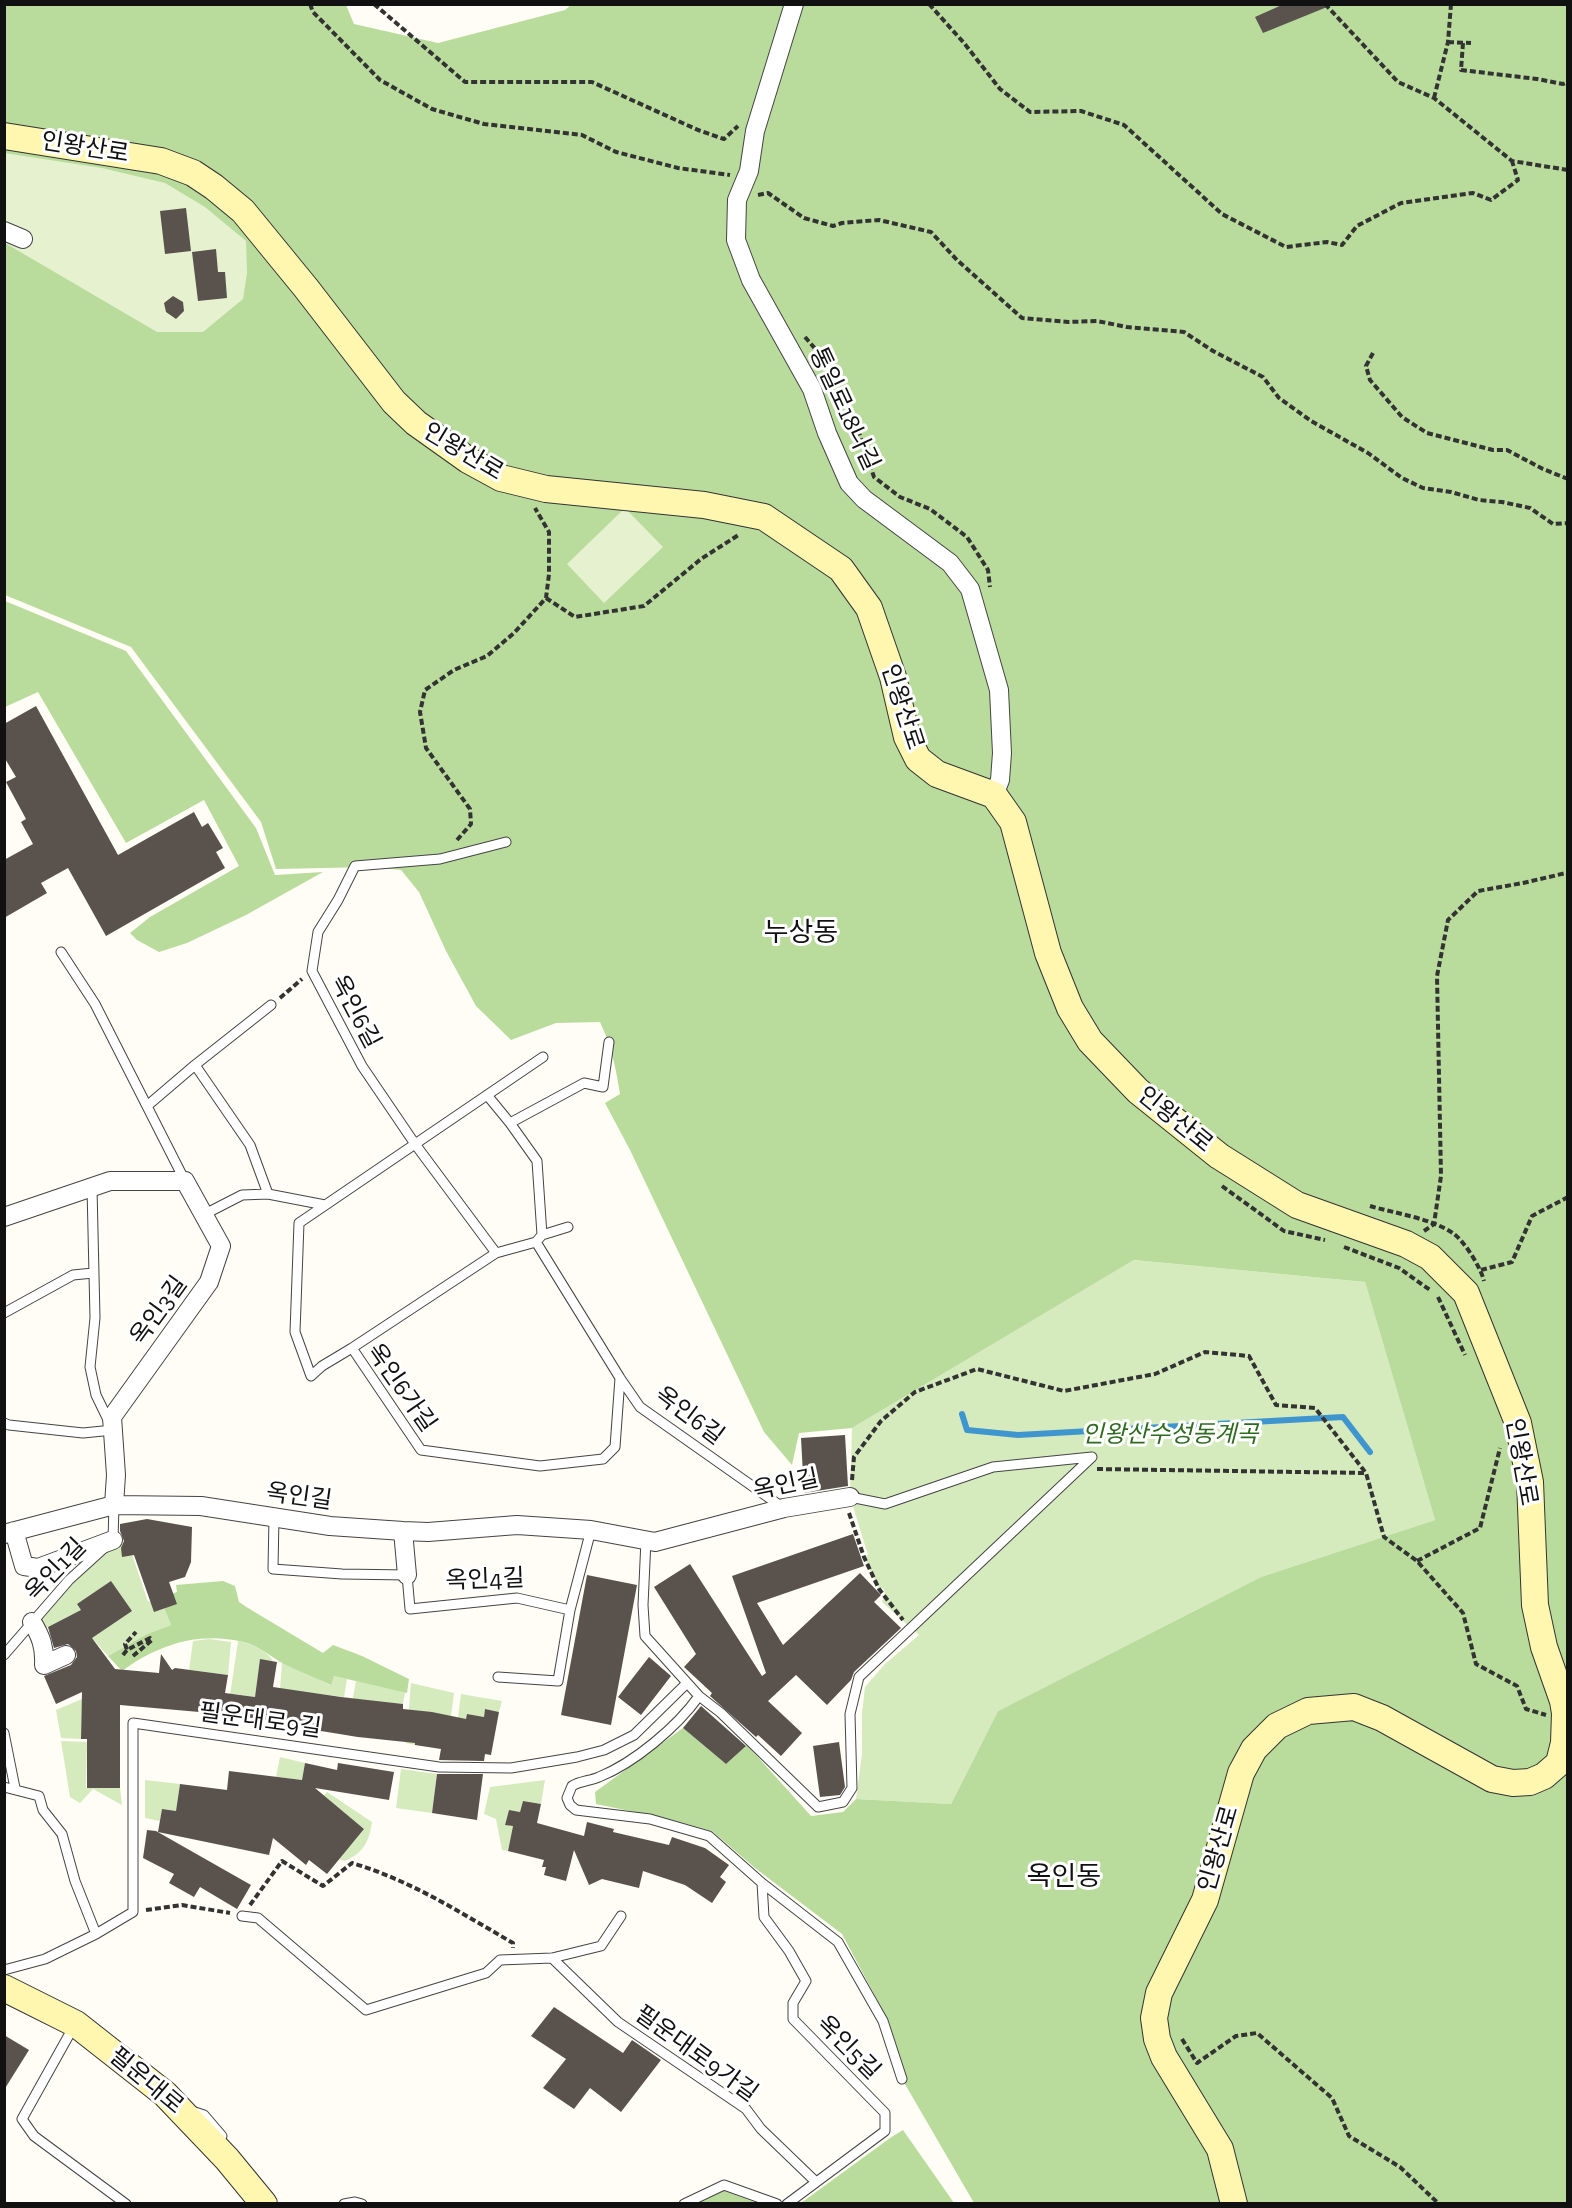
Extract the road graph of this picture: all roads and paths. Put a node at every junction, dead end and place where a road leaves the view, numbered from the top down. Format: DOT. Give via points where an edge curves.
graph roads {
  1 [pos="310,4"];
  2 [pos="374,4"];
  3 [pos="794,4"];
  4 [pos="929,4"];
  5 [pos="1325,4"];
  6 [pos="1451,4"];
  7 [pos="1448,42"];
  8 [pos="1463,43"];
  9 [pos="1471,43"];
  10 [pos="1568,82"];
  11 [pos="1434,98"];
  12 [pos="740,124"];
  13 [pos="4,136"];
  14 [pos="1512,160"];
  15 [pos="1568,170"];
  16 [pos="749,188"];
  17 [pos="4,231"];
  18 [pos="23,239"];
  19 [pos="801,332"];
  20 [pos="1373,353"];
  21 [pos="1568,479"];
  22 [pos="533,505"];
  23 [pos="1568,524"];
  24 [pos="781,529"];
  25 [pos="990,591"];
  26 [pos="546,598"];
  27 [pos="994,795"];
  28 [pos="506,842"];
  29 [pos="440,860"];
  30 [pos="1568,874"];
  31 [pos="61,952"];
  32 [pos="312,971"];
  33 [pos="271,1005"];
  34 [pos="609,1042"];
  35 [pos="543,1057"];
  36 [pos="195,1065"];
  37 [pos="487,1095"];
  38 [pos="147,1106"];
  39 [pos="510,1123"];
  40 [pos="415,1144"];
  41 [pos="185,1181"];
  42 [pos="1222,1186"];
  43 [pos="92,1188"];
  44 [pos="268,1194"];
  45 [pos="1568,1197"];
  46 [pos="325,1205"];
  47 [pos="1367,1205"];
  48 [pos="205,1215"];
  49 [pos="4,1217"];
  50 [pos="1434,1224"];
  51 [pos="568,1227"];
  52 [pos="539,1239"];
  53 [pos="496,1253"];
  54 [pos="1481,1270"];
  55 [pos="93,1273"];
  56 [pos="1487,1291"];
  57 [pos="4,1313"];
  58 [pos="352,1348"];
  59 [pos="1467,1360"];
  60 [pos="620,1378"];
  61 [pos="4,1423"];
  62 [pos="113,1430"];
  63 [pos="1504,1459"];
  64 [pos="1088,1469"];
  65 [pos="1366,1473"];
  66 [pos="847,1497"];
  67 [pos="114,1504"];
  68 [pos="784,1509"];
  69 [pos="274,1517"];
  70 [pos="591,1530"];
  71 [pos="403,1531"];
  72 [pos="10,1532"];
  73 [pos="113,1540"];
  74 [pos="646,1540"];
  75 [pos="1417,1561"];
  76 [pos="407,1575"];
  77 [pos="570,1610"];
  78 [pos="32,1622"];
  79 [pos="909,1630"];
  80 [pos="136,1632"];
  81 [pos="127,1650"];
  82 [pos="4,1655"];
  83 [pos="66,1655"];
  84 [pos="123,1655"];
  85 [pos="133,1656"];
  86 [pos="498,1677"];
  87 [pos="686,1684"];
  88 [pos="699,1696"];
  89 [pos="1545,1705"];
  90 [pos="4,1733"];
  91 [pos="10,1787"];
  92 [pos="762,1883"];
  93 [pos="133,1912"];
  94 [pos="242,1916"];
  95 [pos="621,1916"];
  96 [pos="96,1934"];
  97 [pos="552,1958"];
  98 [pos="514,1960"];
  99 [pos="4,1970"];
  100 [pos="4,1988"];
  101 [pos="76,2024"];
  102 [pos="1176,2030"];
  103 [pos="902,2079"];
  104 [pos="180,2108"];
  105 [pos="232,2148"];
  106 [pos="816,2182"];
  107 [pos="270,2201"];
  108 [pos="126,2204"];
  109 [pos="344,2204"];
  110 [pos="362,2204"];
  111 [pos="684,2204"];
  112 [pos="777,2204"];
  113 [pos="787,2204"];
  114 [pos="1234,2204"];
  115 [pos="1439,2204"];
  1 -- 16 [label="path" via="313,12 380,80 432,110 484,124 582,135 616,152 678,168 726,174"];
  2 -- 12 [label="path" via="465,82 592,81 724,139"];
  3 -- 16 [label="street, 통일로18나길" via="754,131"];
  4 -- 14 [label="path" via="1000,89 1030,112 1081,111 1124,125 1222,214 1286,247 1327,242 1342,246 1357,226 1401,203 1473,193 1491,200 1518,180"];
  5 -- 11 [label="path" via="1398,82"];
  6 -- 7 [label="path"];
  7 -- 8 [label="path"];
  7 -- 11 [label="path"];
  8 -- 9 [label="path"];
  8 -- 10 [label="path" via="1461,70"];
  11 -- 14 [label="path"];
  13 -- 24 [label="street, 인왕산로" via="161,161 193,173 214,187 243,211 394,402 468,460 501,478 546,489 704,505 764,517"];
  14 -- 15 [label="path"];
  16 -- 23 [label="path" via="768,194 804,218 833,226 879,220 931,232 1022,318 1097,321 1184,332 1263,377 1279,398 1402,478 1423,488 1530,508 1554,524"];
  16 -- 27 [label="street, 통일로18나길" via="737,200 736,240 751,280 812,389 849,483 864,499 950,563 970,589 999,690 1002,753 1000,780"];
  17 -- 18 [label="street"];
  19 -- 25 [label="path" via="830,366 854,418 874,477 900,497 930,509 967,537 988,570"];
  20 -- 21 [label="path" via="1366,366 1370,380 1402,417 1427,433 1493,450 1508,450"];
  22 -- 26 [label="path" via="549,532"];
  24 -- 26 [label="path" via="739,534 701,559 644,606 575,617"];
  24 -- 27 [label="street, 인왕산로" via="841,569 869,608 893,677 907,737 918,759 937,774"];
  26 -- 29 [label="path" via="487,656 454,670 425,690 420,712 426,748 470,809 471,824"];
  27 -- 114 [label="street, 인왕산로" via="1013,822 1048,953 1070,1008 1090,1041 1138,1091 1219,1156 1297,1205 1406,1244 1430,1257 1466,1293 1518,1423 1530,1482 1535,1605 1565,1713 1559,1763 1530,1782 1492,1779 1382,1718 1354,1707 1308,1711 1277,1726 1254,1749 1241,1773 1205,1900 1159,1993 1154,2018 1164,2057 1220,2149"];
  28 -- 29 [label="lane, 옥인6길"];
  29 -- 32 [label="lane, 옥인6길" via="355,866 318,932"];
  30 -- 50 [label="path" via="1478,891 1448,920 1437,976 1441,1176"];
  31 -- 38 [label="lane, 옥인3길" via="95,1004"];
  32 -- 33 [label="path"];
  32 -- 40 [label="lane, 옥인6길" via="362,1066"];
  33 -- 36 [label="lane"];
  34 -- 39 [label="lane" via="603,1087 584,1083"];
  35 -- 37 [label="lane"];
  36 -- 38 [label="lane"];
  36 -- 44 [label="lane" via="250,1145"];
  37 -- 39 [label="lane, 옥인6길"];
  37 -- 40 [label="lane"];
  38 -- 41 [label="lane, 옥인3길"];
  39 -- 52 [label="lane, 옥인6길" via="537,1161"];
  40 -- 46 [label="lane, 옥인6가길"];
  40 -- 53 [label="lane, 옥인6길"];
  41 -- 43 [label="street" via="110,1181"];
  41 -- 48 [label="street, 옥인3길"];
  42 -- 59 [label="path" via="1284,1231 1325,1240 1399,1268 1418,1281 1437,1295"];
  43 -- 49 [label="street"];
  43 -- 55 [label="lane, 옥인3길"];
  44 -- 46 [label="lane"];
  44 -- 48 [label="lane" via="242,1195"];
  45 -- 54 [label="path" via="1532,1216 1512,1262"];
  46 -- 58 [label="lane, 옥인6가길" via="299,1223 295,1332 311,1376"];
  47 -- 50 [label="path"];
  48 -- 62 [label="street, 옥인3길" via="221,1246 209,1282 112,1417"];
  50 -- 54 [label="path" via="1455,1234"];
  51 -- 52 [label="lane"];
  52 -- 53 [label="lane"];
  52 -- 60 [label="lane, 옥인6길"];
  53 -- 58 [label="lane"];
  54 -- 56 [label="path"];
  55 -- 57 [label="lane" via="73,1275"];
  55 -- 62 [label="lane, 옥인3길" via="95,1318 90,1367 96,1395"];
  58 -- 60 [label="lane, 옥인6가길" via="421,1450 540,1466 603,1459 615,1447"];
  60 -- 68 [label="lane, 옥인6길" via="640,1407"];
  61 -- 62 [label="lane" via="84,1433"];
  62 -- 67 [label="street, 옥인3길"];
  63 -- 75 [label="path" via="1502,1447 1480,1528"];
  64 -- 65 [label="path"];
  65 -- 66 [label="path" via="1315,1408 1276,1405 1250,1356 1205,1352 1155,1374 1064,1391 977,1369 915,1392 880,1421 854,1457"];
  65 -- 75 [label="path" via="1384,1537"];
  66 -- 68 [label="street, 옥인길"];
  66 -- 79 [label="path" via="864,1557 879,1589"];
  66 -- 79 [label="lane" via="885,1504 993,1467 1092,1457"];
  67 -- 69 [label="street, 옥인길" via="201,1506"];
  67 -- 72 [label="street, 옥인길"];
  67 -- 73 [label="lane, 옥인1길"];
  68 -- 74 [label="street, 옥인길" via="655,1542"];
  69 -- 71 [label="street, 옥인길"];
  69 -- 76 [label="lane" via="273,1569"];
  70 -- 71 [label="street, 옥인길" via="517,1525"];
  70 -- 74 [label="street, 옥인길"];
  70 -- 77 [label="lane"];
  71 -- 76 [label="street, 옥인4길"];
  72 -- 73 [label="street" via="24,1566 38,1568"];
  73 -- 78 [label="lane, 옥인1길" via="69,1580"];
  74 -- 87 [label="lane" via="645,1636"];
  75 -- 89 [label="path" via="1463,1613 1476,1664 1517,1686 1526,1709 1549,1716"];
  76 -- 77 [label="lane, 옥인4길" via="410,1609 517,1598"];
  77 -- 86 [label="lane" via="558,1681"];
  78 -- 82 [label="lane, 옥인1길"];
  78 -- 83 [label="street" via="41,1636 44,1665"];
  79 -- 88 [label="lane" via="859,1677 850,1714 852,1788 843,1802 818,1807"];
  80 -- 81 [label="path" via="125,1644"];
  81 -- 84 [label="path"];
  81 -- 85 [label="path" via="150,1638 152,1641"];
  87 -- 88 [label="lane"];
  87 -- 93 [label="lane, 필운대로9길" via="634,1735 614,1745 577,1757 511,1768 440,1767 133,1723"];
  88 -- 92 [label="lane, 옥인5길" via="672,1727 628,1760 599,1777 572,1786 568,1802 576,1810 650,1819 709,1836"];
  90 -- 91 [label="lane"];
  91 -- 96 [label="lane" via="39,1796 43,1810 62,1834"];
  92 -- 103 [label="lane, 옥인5길" via="838,1942 883,2021"];
  92 -- 106 [label="lane, 옥인5길" via="764,1917 806,1981 793,2003 793,2019 885,2113 885,2131"];
  93 -- 94 [label="path" via="182,1905"];
  93 -- 96 [label="lane"];
  94 -- 98 [label="lane" via="258,1918 366,2010 486,1973 500,1960"];
  94 -- 98 [label="path" via="282,1861 323,1886 352,1863 424,1891 513,1943"];
  95 -- 97 [label="lane" via="602,1946"];
  96 -- 99 [label="lane" via="45,1959"];
  97 -- 98 [label="lane"];
  97 -- 106 [label="lane, 필운대로9가길" via="618,2022 746,2109 761,2129"];
  100 -- 101 [label="street, 필운대로"];
  101 -- 104 [label="street, 필운대로"];
  101 -- 108 [label="lane" via="22,2119 34,2136"];
  102 -- 115 [label="path" via="1197,2063 1236,2036 1257,2033 1332,2098 1350,2136 1400,2167"];
  104 -- 105 [label="lane" via="204,2115"];
  104 -- 107 [label="street, 필운대로"];
  106 -- 113 [label="lane, 옥인5길"];
  109 -- 110 [label="lane"];
  111 -- 112 [label="lane" via="724,2185"];
}
